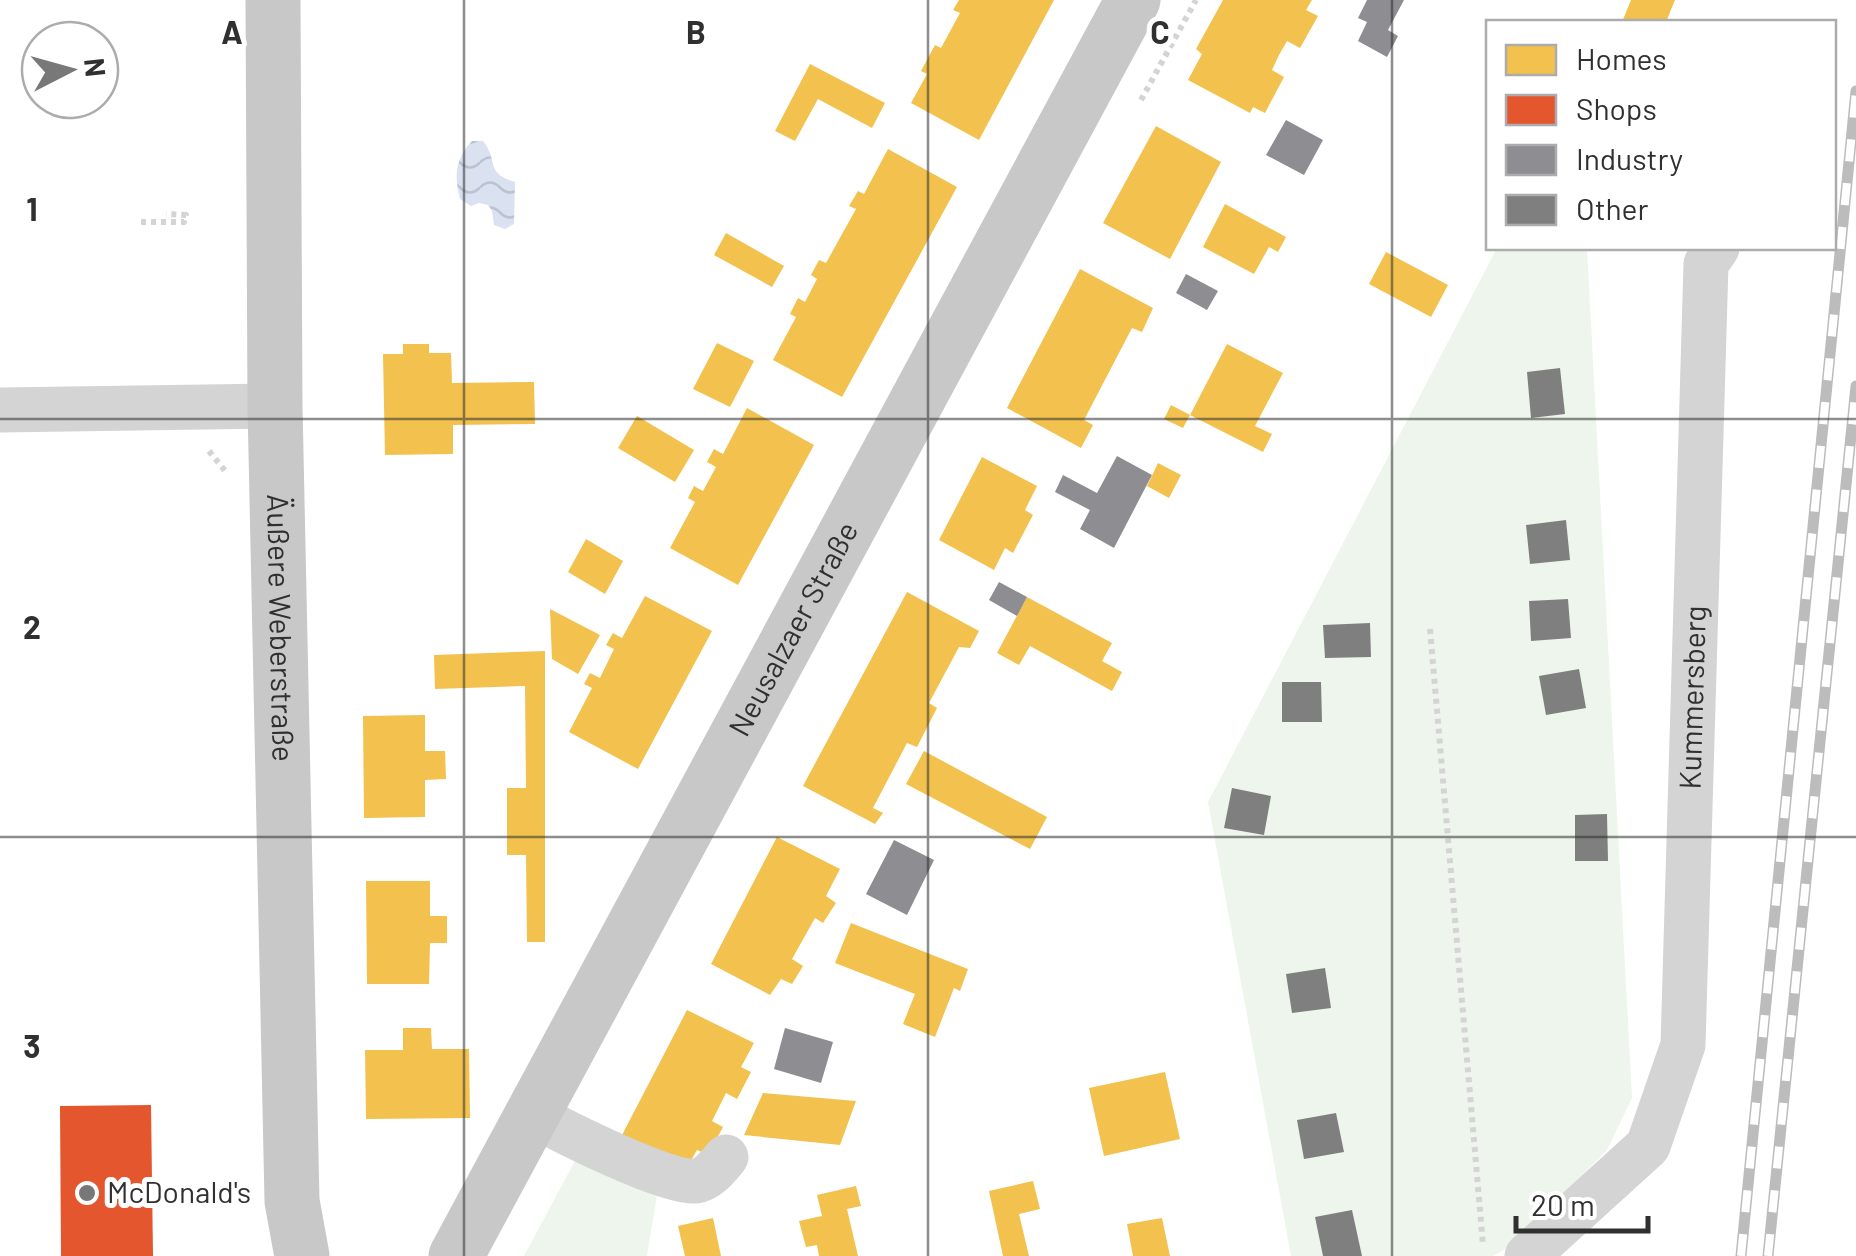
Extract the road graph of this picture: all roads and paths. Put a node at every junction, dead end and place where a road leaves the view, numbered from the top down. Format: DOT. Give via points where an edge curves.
graph roads {
  1 [pos="272,0"];
  2 [pos="1133,0"];
  3 [pos="166,214"];
  4 [pos="141,222"];
  5 [pos="1716,250"];
  6 [pos="274,406"];
  7 [pos="0,410"];
  8 [pos="1430,629"];
  9 [pos="532,1114"];
  10 [pos="726,1157"];
  11 [pos="292,1202"];
  12 [pos="288,1256"];
  13 [pos="302,1256"];
  14 [pos="456,1256"];
  15 [pos="1484,1256"];
  16 [pos="1527,1256"];
  1 -- 6 [label="main road, Äußere Weberstraße"];
  2 -- 9 [label="main road, Neusalzaer Straße"];
  3 -- 4 [label="path" via="186,215 184,222"];
  5 -- 16 [label="street, Kummersberg" via="1706,264 1683,1045 1648,1146"];
  6 -- 7 [label="street"];
  6 -- 11 [label="main road, Äußere Weberstraße"];
  8 -- 15 [label="path"];
  9 -- 10 [label="street" via="571,1136 694,1182"];
  9 -- 14 [label="main road, Neusalzaer Straße"];
  11 -- 12 [label="main road"];
  11 -- 13 [label="main road, Äußere Weberstraße"];
}
